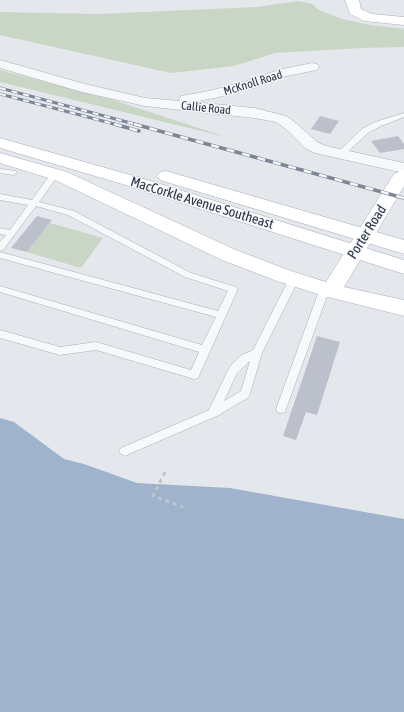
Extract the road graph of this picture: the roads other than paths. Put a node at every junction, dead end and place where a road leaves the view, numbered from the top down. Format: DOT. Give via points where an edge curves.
graph roads {
  1 [pos="352,0"];
  2 [pos="404,21"];
  3 [pos="0,64"];
  4 [pos="312,67"];
  5 [pos="145,102"];
  6 [pos="404,115"];
  7 [pos="0,128"];
  8 [pos="0,142"];
  9 [pos="339,154"];
  10 [pos="0,158"];
  11 [pos="404,168"];
  12 [pos="0,171"];
  13 [pos="13,173"];
  14 [pos="55,174"];
  15 [pos="404,175"];
  16 [pos="0,197"];
  17 [pos="34,203"];
  18 [pos="0,231"];
  19 [pos="12,233"];
  20 [pos="360,243"];
  21 [pos="404,247"];
  22 [pos="0,248"];
  23 [pos="0,255"];
  24 [pos="404,267"];
  25 [pos="294,279"];
  26 [pos="0,290"];
  27 [pos="328,290"];
  28 [pos="404,308"];
  29 [pos="222,315"];
  30 [pos="0,334"];
  31 [pos="205,350"];
  32 [pos="257,353"];
  33 [pos="280,409"];
  34 [pos="213,413"];
  35 [pos="124,451"];
  1 -- 2 [label="main road" via="355,12 369,18"];
  3 -- 5 [label="street, Callie Road" via="82,88"];
  4 -- 5 [label="street, McKnoll Road" via="278,74 210,95"];
  5 -- 9 [label="street, Callie Road" via="270,116 291,126 311,145"];
  6 -- 9 [label="lane" via="365,131"];
  7 -- 20 [label="main road, MacCorkle Avenue Southeast"];
  8 -- 20 [label="main road, MacCorkle Avenue Southeast" via="135,182"];
  9 -- 11 [label="street, Callie Road"];
  10 -- 14 [label="main road"];
  12 -- 13 [label="lane"];
  14 -- 17 [label="lane"];
  14 -- 25 [label="main road" via="229,255"];
  15 -- 20 [label="main road, Porter Road"];
  16 -- 17 [label="lane"];
  17 -- 19 [label="lane"];
  17 -- 29 [label="lane" via="71,213 188,275 233,289"];
  18 -- 19 [label="lane"];
  19 -- 22 [label="lane"];
  20 -- 21 [label="main road, MacCorkle Avenue Southeast"];
  20 -- 24 [label="main road, MacCorkle Avenue Southeast"];
  20 -- 27 [label="main road, Porter Road"];
  23 -- 29 [label="lane"];
  25 -- 27 [label="main road"];
  25 -- 32 [label="lane"];
  26 -- 31 [label="lane"];
  27 -- 28 [label="main road"];
  27 -- 33 [label="lane"];
  29 -- 31 [label="lane"];
  30 -- 31 [label="lane" via="60,351 96,346 194,375"];
  32 -- 34 [label="lane" via="244,359 233,371"];
  32 -- 34 [label="lane" via="245,394"];
  34 -- 35 [label="lane"];
}
